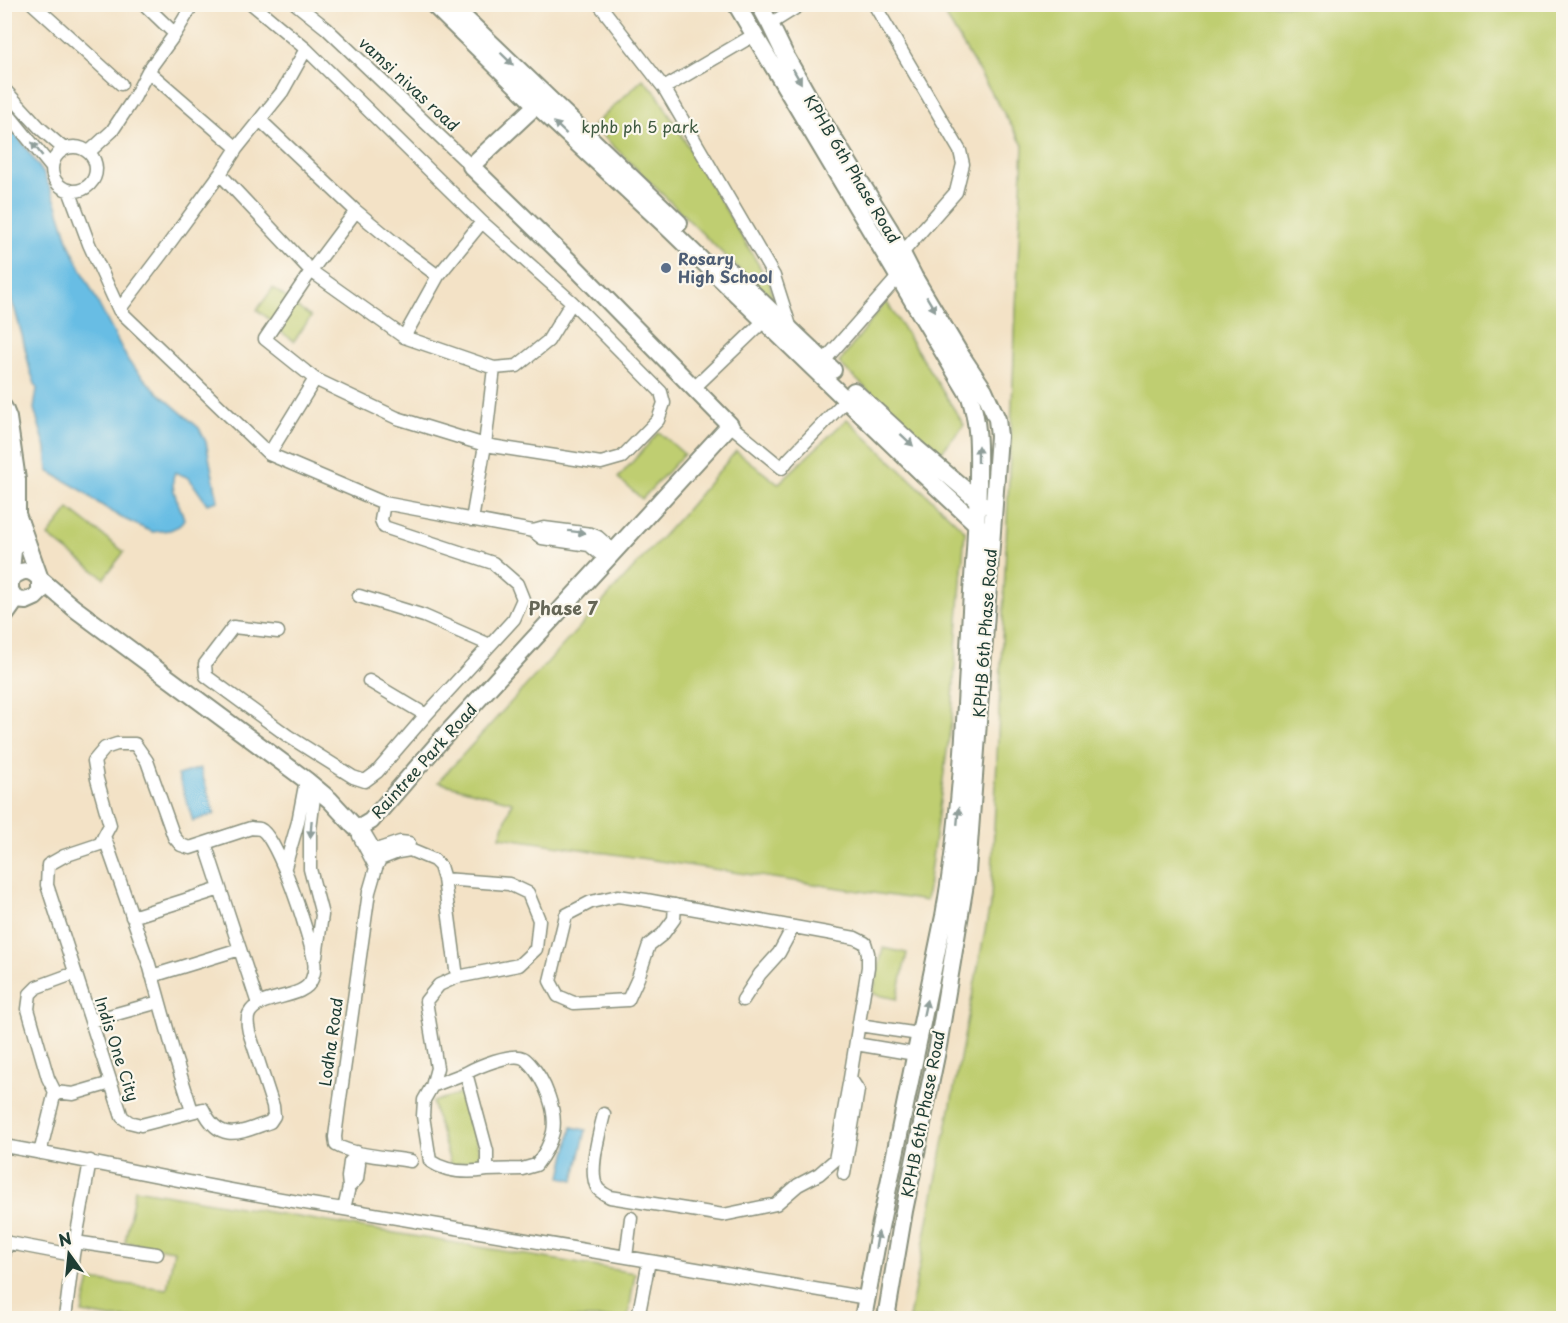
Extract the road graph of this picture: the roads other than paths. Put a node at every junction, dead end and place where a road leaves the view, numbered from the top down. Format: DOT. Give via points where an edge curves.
graph roads {
  1 [pos="33,4"];
  2 [pos="144,4"];
  3 [pos="193,4"];
  4 [pos="252,4"];
  5 [pos="296,4"];
  6 [pos="433,4"];
  7 [pos="450,4"];
  8 [pos="736,4"];
  9 [pos="759,4"];
  10 [pos="802,4"];
  11 [pos="874,4"];
  12 [pos="600,5"];
  13 [pos="770,24"];
  14 [pos="175,34"];
  15 [pos="754,35"];
  16 [pos="306,49"];
  17 [pos="148,71"];
  18 [pos="122,84"];
  19 [pos="664,88"];
  20 [pos="4,89"];
  21 [pos="541,101"];
  22 [pos="4,110"];
  23 [pos="260,120"];
  24 [pos="237,148"];
  25 [pos="64,149"];
  26 [pos="89,152"];
  27 [pos="471,166"];
  28 [pos="52,168"];
  29 [pos="220,174"];
  30 [pos="69,190"];
  31 [pos="356,211"];
  32 [pos="482,222"];
  33 [pos="902,253"];
  34 [pos="310,271"];
  35 [pos="438,276"];
  36 [pos="898,277"];
  37 [pos="572,302"];
  38 [pos="119,310"];
  39 [pos="769,316"];
  40 [pos="791,329"];
  41 [pos="404,337"];
  42 [pos="824,361"];
  43 [pos="494,368"];
  44 [pos="315,379"];
  45 [pos="694,388"];
  46 [pos="847,399"];
  47 [pos="4,408"];
  48 [pos="730,425"];
  49 [pos="485,445"];
  50 [pos="269,454"];
  51 [pos="978,501"];
  52 [pos="384,503"];
  53 [pos="994,513"];
  54 [pos="17,514"];
  55 [pos="472,520"];
  56 [pos="976,524"];
  57 [pos="992,535"];
  58 [pos="611,556"];
  59 [pos="10,579"];
  60 [pos="40,579"];
  61 [pos="359,596"];
  62 [pos="23,600"];
  63 [pos="74,608"];
  64 [pos="4,617"];
  65 [pos="278,632"];
  66 [pos="490,645"];
  67 [pos="369,681"];
  68 [pos="426,715"];
  69 [pos="310,784"];
  70 [pos="361,826"];
  71 [pos="104,836"];
  72 [pos="293,842"];
  73 [pos="204,843"];
  74 [pos="409,843"];
  75 [pos="376,856"];
  76 [pos="285,867"];
  77 [pos="310,869"];
  78 [pos="444,879"];
  79 [pos="220,889"];
  80 [pos="675,905"];
  81 [pos="132,916"];
  82 [pos="952,917"];
  83 [pos="793,927"];
  84 [pos="240,949"];
  85 [pos="315,964"];
  86 [pos="75,974"];
  87 [pos="152,976"];
  88 [pos="457,977"];
  89 [pos="743,1000"];
  90 [pos="159,1002"];
  91 [pos="258,1004"];
  92 [pos="91,1021"];
  93 [pos="862,1026"];
  94 [pos="919,1034"];
  95 [pos="856,1044"];
  96 [pos="915,1054"];
  97 [pos="466,1073"];
  98 [pos="850,1078"];
  99 [pos="111,1083"];
  100 [pos="432,1086"];
  101 [pos="54,1092"];
  102 [pos="192,1111"];
  103 [pos="604,1114"];
  104 [pos="4,1146"];
  105 [pos="40,1153"];
  106 [pos="356,1154"];
  107 [pos="90,1161"];
  108 [pos="411,1161"];
  109 [pos="487,1170"];
  110 [pos="844,1174"];
  111 [pos="344,1209"];
  112 [pos="631,1218"];
  113 [pos="6,1242"];
  114 [pos="75,1242"];
  115 [pos="157,1254"];
  116 [pos="73,1255"];
  117 [pos="4,1256"];
  118 [pos="626,1257"];
  119 [pos="649,1261"];
  120 [pos="867,1298"];
  121 [pos="65,1318"];
  122 [pos="638,1318"];
  123 [pos="863,1318"];
  124 [pos="886,1318"];
  1 -- 18 [label="street"];
  2 -- 14 [label="street"];
  3 -- 14 [label="street"];
  4 -- 16 [label="street"];
  5 -- 27 [label="street, vamsi nivas road"];
  6 -- 21 [label="street, KPHB 6th Phase Road"];
  7 -- 21 [label="street, KPHB 6th Phase Road, one-way"];
  8 -- 15 [label="street, KPHB 6th Phase Road"];
  9 -- 13 [label="street, KPHB 6th Phase Road"];
  10 -- 13 [label="street"];
  11 -- 33 [label="street" via="960,151 963,164 956,192"];
  12 -- 19 [label="street"];
  13 -- 33 [label="street, KPHB 6th Phase Road, one-way" via="820,117"];
  14 -- 17 [label="street"];
  15 -- 19 [label="street"];
  15 -- 36 [label="street, KPHB 6th Phase Road"];
  16 -- 23 [label="street" via="282,92"];
  16 -- 32 [label="street"];
  17 -- 24 [label="street"];
  17 -- 26 [label="street" via="112,131"];
  19 -- 40 [label="street" via="774,276"];
  20 -- 25 [label="street"];
  21 -- 27 [label="street"];
  21 -- 39 [label="street, KPHB 6th Phase Road"];
  28 -- 22 [label="street, one-way"];
  23 -- 24 [label="street"];
  23 -- 31 [label="street"];
  24 -- 29 [label="street"];
  25 -- 26 [label="street" via="77,147"];
  25 -- 28 [label="street"];
  26 -- 30 [label="street" via="96,164 94,178 84,189"];
  27 -- 45 [label="street"];
  28 -- 30 [label="street" via="57,182"];
  29 -- 34 [label="street"];
  29 -- 38 [label="street"];
  30 -- 38 [label="street"];
  31 -- 34 [label="street"];
  31 -- 35 [label="street"];
  32 -- 35 [label="street"];
  32 -- 37 [label="street"];
  33 -- 53 [label="street, KPHB 6th Phase Road, one-way" via="992,407 999,436"];
  34 -- 41 [label="street"];
  34 -- 44 [label="street" via="265,339"];
  35 -- 41 [label="street"];
  36 -- 42 [label="street"];
  51 -- 36 [label="street, KPHB 6th Phase Road, one-way" via="977,421 970,397"];
  37 -- 43 [label="street" via="548,341 517,366"];
  37 -- 49 [label="street" via="661,392 664,403 658,420 622,457 601,463"];
  38 -- 50 [label="street"];
  39 -- 40 [label="street, KPHB 6th Phase Road"];
  39 -- 45 [label="street"];
  39 -- 46 [label="street, KPHB 6th Phase Road"];
  40 -- 42 [label="street, KPHB 6th Phase Road"];
  41 -- 43 [label="street"];
  42 -- 51 [label="street, KPHB 6th Phase Road, one-way"];
  43 -- 49 [label="street"];
  44 -- 49 [label="street" via="397,418"];
  44 -- 50 [label="street"];
  45 -- 48 [label="street"];
  46 -- 48 [label="street" via="782,468"];
  46 -- 56 [label="street, KPHB 6th Phase Road"];
  47 -- 54 [label="street" via="17,480"];
  48 -- 58 [label="street, Raintree Park Road"];
  49 -- 55 [label="street"];
  50 -- 52 [label="street"];
  51 -- 53 [label="street"];
  51 -- 56 [label="street, KPHB 6th Phase Road"];
  52 -- 55 [label="street"];
  52 -- 66 [label="street" via="384,527 493,563 517,584 523,599 514,619"];
  53 -- 57 [label="street, KPHB 6th Phase Road"];
  54 -- 59 [label="street"];
  54 -- 60 [label="street"];
  55 -- 58 [label="street" via="589,545"];
  56 -- 57 [label="street"];
  82 -- 56 [label="street, KPHB 6th Phase Road, one-way"];
  57 -- 82 [label="street, KPHB 6th Phase Road" via="967,872"];
  58 -- 70 [label="street, Raintree Park Road" via="378,813"];
  59 -- 60 [label="street" via="25,571"];
  59 -- 62 [label="street" via="10,590"];
  60 -- 62 [label="street" via="40,592"];
  60 -- 63 [label="street, Raintree Park Road"];
  61 -- 66 [label="street" via="424,616"];
  62 -- 63 [label="street, Raintree Park Road"];
  62 -- 64 [label="street"];
  63 -- 69 [label="street, Raintree Park Road"];
  65 -- 68 [label="street" via="233,627 205,664 206,676 288,736 353,777 365,781 377,772"];
  66 -- 68 [label="street"];
  67 -- 68 [label="street"];
  69 -- 70 [label="street, Raintree Park Road"];
  69 -- 72 [label="street"];
  69 -- 77 [label="street, one-way"];
  70 -- 75 [label="street"];
  70 -- 75 [label="street"];
  71 -- 73 [label="street" via="110,825 94,761 105,748 135,744 147,761 174,837 190,848"];
  71 -- 81 [label="street"];
  71 -- 86 [label="street, Indis One City" via="100,844 48,865 47,885"];
  72 -- 76 [label="street"];
  72 -- 77 [label="street"];
  73 -- 76 [label="street" via="251,828 260,829"];
  73 -- 79 [label="street"];
  74 -- 75 [label="street" via="400,842"];
  75 -- 78 [label="street" via="410,850 434,860"];
  75 -- 106 [label="street, Lodha Road" via="335,1137 336,1145"];
  76 -- 85 [label="street"];
  77 -- 85 [label="street" via="322,915"];
  78 -- 88 [label="street"];
  78 -- 88 [label="street" via="509,884 528,893 539,920 536,949 519,965"];
  79 -- 81 [label="street"];
  79 -- 84 [label="street"];
  80 -- 80 [label="street" via="618,896 591,902 566,915 550,981 558,996 574,1003 628,1000 649,945 674,919"];
  80 -- 83 [label="street"];
  81 -- 87 [label="street"];
  94 -- 82 [label="street, KPHB 6th Phase Road, one-way"];
  82 -- 124 [label="street, KPHB 6th Phase Road" via="938,1046"];
  83 -- 89 [label="street" via="779,953"];
  83 -- 93 [label="street" via="865,943 868,967"];
  84 -- 87 [label="street"];
  84 -- 91 [label="street"];
  85 -- 91 [label="street" via="312,981 303,989"];
  86 -- 92 [label="street, Indis One City"];
  86 -- 101 [label="street" via="37,987 30,994 28,1009"];
  87 -- 90 [label="street"];
  88 -- 100 [label="street" via="439,985 426,1001 437,1068"];
  90 -- 92 [label="street"];
  90 -- 102 [label="street"];
  91 -- 102 [label="street" via="249,1012 247,1021 274,1116 270,1122 235,1134 208,1121 203,1109"];
  92 -- 99 [label="street, Indis One City"];
  93 -- 94 [label="street"];
  93 -- 95 [label="street"];
  94 -- 96 [label="street, KPHB 6th Phase Road"];
  95 -- 96 [label="street"];
  95 -- 98 [label="street"];
  120 -- 96 [label="street, KPHB 6th Phase Road, one-way"];
  97 -- 100 [label="street"];
  97 -- 109 [label="street" via="487,1151"];
  97 -- 109 [label="street" via="498,1060 523,1058 543,1082 552,1109 553,1131 547,1150 536,1165"];
  98 -- 103 [label="street" via="834,1160 776,1204 723,1215 610,1197 598,1189 595,1151"];
  98 -- 110 [label="street" via="858,1090"];
  99 -- 101 [label="street" via="73,1094"];
  99 -- 102 [label="street, Indis One City" via="122,1117 129,1122 141,1125"];
  100 -- 109 [label="street" via="424,1100 423,1116 430,1161 452,1171"];
  101 -- 105 [label="street"];
  104 -- 105 [label="street"];
  105 -- 107 [label="street"];
  106 -- 108 [label="street, Lodha Road"];
  106 -- 111 [label="street" via="350,1162"];
  107 -- 111 [label="street"];
  107 -- 114 [label="street"];
  111 -- 118 [label="street"];
  112 -- 118 [label="street"];
  113 -- 116 [label="street"];
  113 -- 117 [label="street"];
  114 -- 115 [label="street"];
  114 -- 116 [label="street"];
  116 -- 121 [label="street"];
  118 -- 119 [label="street"];
  119 -- 120 [label="street"];
  119 -- 122 [label="street"];
  120 -- 123 [label="street, KPHB 6th Phase Road"];
}
